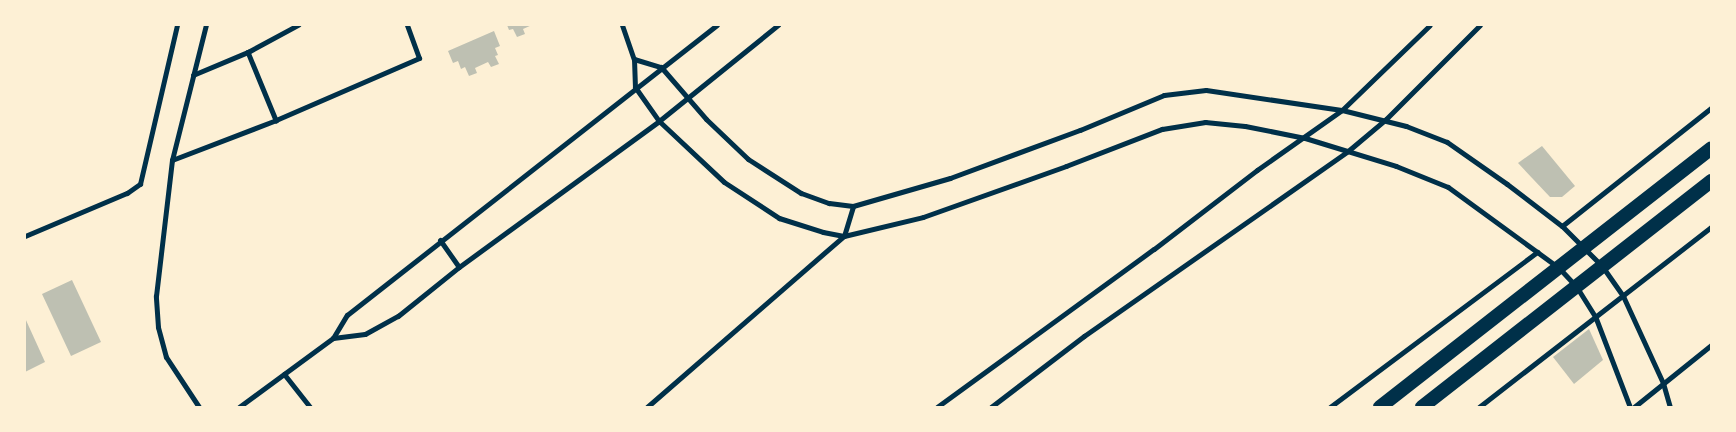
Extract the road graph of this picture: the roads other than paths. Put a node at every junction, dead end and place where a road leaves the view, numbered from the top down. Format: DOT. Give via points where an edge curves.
graph roads {
  1 [pos="177,25"];
  2 [pos="206,25"];
  3 [pos="298,25"];
  4 [pos="407,25"];
  5 [pos="622,25"];
  6 [pos="717,25"];
  7 [pos="778,25"];
  8 [pos="1430,25"];
  9 [pos="1480,25"];
  10 [pos="248,52"];
  11 [pos="634,59"];
  12 [pos="661,67"];
  13 [pos="194,75"];
  14 [pos="635,87"];
  15 [pos="688,97"];
  16 [pos="1711,108"];
  17 [pos="1342,110"];
  18 [pos="1386,119"];
  19 [pos="276,120"];
  20 [pos="659,121"];
  21 [pos="1305,138"];
  22 [pos="1711,148"];
  23 [pos="1348,151"];
  24 [pos="172,160"];
  25 [pos="1711,181"];
  26 [pos="853,206"];
  27 [pos="1562,226"];
  28 [pos="1711,227"];
  29 [pos="25,236"];
  30 [pos="844,236"];
  31 [pos="440,240"];
  32 [pos="1585,248"];
  33 [pos="1537,252"];
  34 [pos="1602,266"];
  35 [pos="458,267"];
  36 [pos="1559,268"];
  37 [pos="1576,286"];
  38 [pos="1622,296"];
  39 [pos="1595,316"];
  40 [pos="333,338"];
  41 [pos="1711,346"];
  42 [pos="284,374"];
  43 [pos="1663,383"];
  44 [pos="199,407"];
  45 [pos="239,407"];
  46 [pos="310,407"];
  47 [pos="647,407"];
  48 [pos="937,407"];
  49 [pos="992,407"];
  50 [pos="1330,407"];
  51 [pos="1380,407"];
  52 [pos="1422,407"];
  53 [pos="1479,407"];
  54 [pos="1630,407"];
  55 [pos="1634,407"];
  56 [pos="1670,407"];
  1 -- 29 [label="street" via="140,184 128,193"];
  2 -- 13 [label="street"];
  3 -- 10 [label="street"];
  4 -- 19 [label="street" via="419,58"];
  5 -- 11 [label="street"];
  6 -- 12 [label="street"];
  7 -- 15 [label="street"];
  8 -- 17 [label="street"];
  9 -- 18 [label="street"];
  10 -- 13 [label="street"];
  10 -- 19 [label="street"];
  11 -- 12 [label="street"];
  11 -- 14 [label="street"];
  12 -- 14 [label="street"];
  12 -- 15 [label="street"];
  13 -- 24 [label="street"];
  14 -- 20 [label="street"];
  14 -- 31 [label="street"];
  15 -- 20 [label="street"];
  15 -- 26 [label="street" via="748,159 801,193 829,203"];
  16 -- 27 [label="street"];
  17 -- 18 [label="street"];
  17 -- 21 [label="street"];
  17 -- 26 [label="street" via="1206,90 1164,95 950,178"];
  18 -- 23 [label="street"];
  18 -- 27 [label="street" via="1447,142"];
  19 -- 24 [label="street"];
  20 -- 30 [label="street" via="724,182 758,205 779,218"];
  20 -- 35 [label="street"];
  21 -- 23 [label="street"];
  21 -- 30 [label="street" via="1205,122 1162,128 923,217"];
  21 -- 48 [label="street"];
  22 -- 32 [label="highway"];
  23 -- 33 [label="street" via="1448,186"];
  23 -- 49 [label="street" via="1084,336"];
  24 -- 44 [label="street" via="156,296 158,327 166,357"];
  25 -- 34 [label="highway"];
  26 -- 30 [label="street"];
  27 -- 32 [label="street"];
  28 -- 38 [label="street"];
  30 -- 47 [label="street"];
  31 -- 35 [label="street"];
  31 -- 40 [label="street" via="347,315"];
  32 -- 34 [label="street"];
  32 -- 36 [label="highway"];
  33 -- 36 [label="street"];
  33 -- 50 [label="street"];
  34 -- 37 [label="highway"];
  34 -- 38 [label="street"];
  35 -- 40 [label="street" via="398,316 365,334"];
  36 -- 37 [label="street"];
  36 -- 51 [label="highway"];
  37 -- 39 [label="street"];
  37 -- 52 [label="highway"];
  38 -- 39 [label="street"];
  38 -- 43 [label="street"];
  39 -- 53 [label="street"];
  39 -- 54 [label="street"];
  40 -- 42 [label="street"];
  41 -- 43 [label="street"];
  42 -- 45 [label="street"];
  42 -- 46 [label="street"];
  43 -- 55 [label="street"];
  43 -- 56 [label="street"];
}
